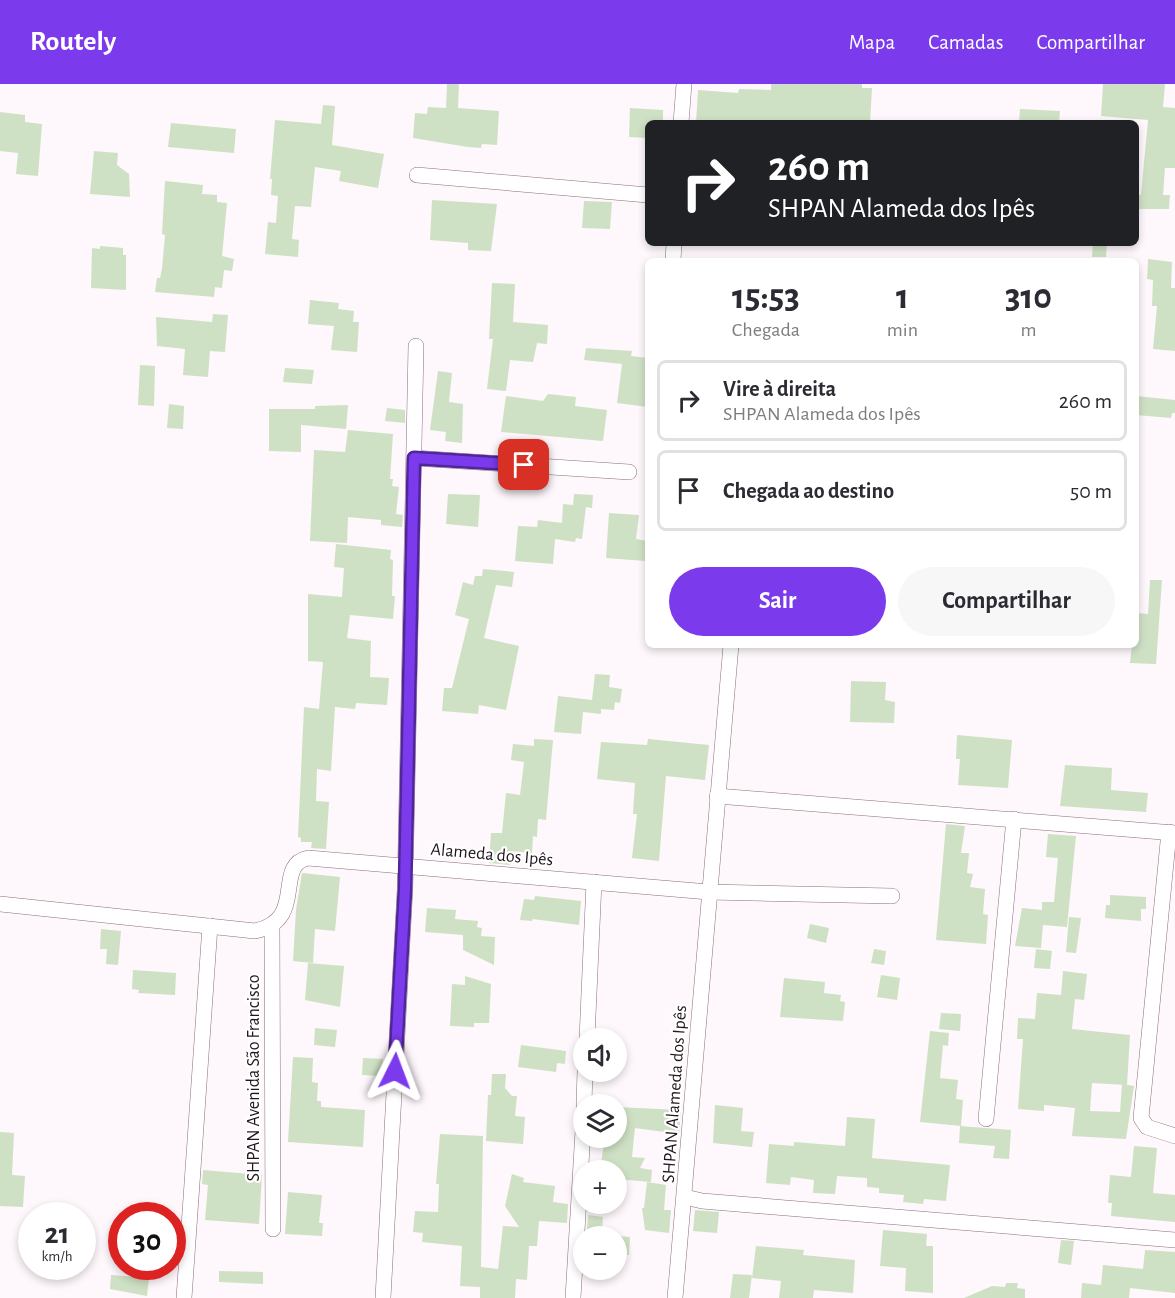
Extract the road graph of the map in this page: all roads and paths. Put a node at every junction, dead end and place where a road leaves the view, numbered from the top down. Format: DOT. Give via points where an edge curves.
graph roads {
  1 [pos="684,84"];
  2 [pos="681,120"];
  3 [pos="417,175"];
  4 [pos="645,195"];
  5 [pos="416,346"];
  6 [pos="414,458"];
  7 [pos="629,472"];
  8 [pos="731,648"];
  9 [pos="717,796"];
  10 [pos="1014,819"];
  11 [pos="1172,832"];
  12 [pos="405,866"];
  13 [pos="594,882"];
  14 [pos="709,892"];
  15 [pos="892,896"];
  16 [pos="0,904"];
  17 [pos="210,926"];
  18 [pos="272,926"];
  19 [pos="587,1028"];
  20 [pos="986,1119"];
  21 [pos="1175,1136"];
  22 [pos="582,1148"];
  23 [pos="686,1197"];
  24 [pos="273,1229"];
  25 [pos="1175,1240"];
  26 [pos="184,1298"];
  27 [pos="383,1298"];
  28 [pos="573,1298"];
  29 [pos="675,1298"];
  1 -- 2 [label="street"];
  3 -- 4 [label="street"];
  5 -- 6 [label="street"];
  6 -- 7 [label="street"];
  6 -- 12 [label="street"];
  8 -- 9 [label="street"];
  9 -- 10 [label="street"];
  9 -- 14 [label="street"];
  10 -- 11 [label="street"];
  10 -- 20 [label="street"];
  11 -- 21 [label="street" via="1141,1118 1147,1127"];
  12 -- 13 [label="street, Alameda dos Ipês"];
  12 -- 18 [label="street, Alameda dos Ipês" via="303,860 292,870 283,914"];
  12 -- 27 [label="street"];
  13 -- 14 [label="street, Alameda dos Ipês"];
  13 -- 19 [label="street"];
  14 -- 15 [label="street, Alameda dos Ipês"];
  14 -- 23 [label="street, SHPAN Alameda dos Ipês"];
  16 -- 17 [label="street"];
  17 -- 18 [label="street" via="255,931"];
  17 -- 26 [label="street"];
  18 -- 24 [label="street, SHPAN Avenida São Francisco"];
  22 -- 28 [label="street"];
  23 -- 25 [label="street"];
  23 -- 29 [label="street, SHPAN Alameda dos Ipês"];
}
